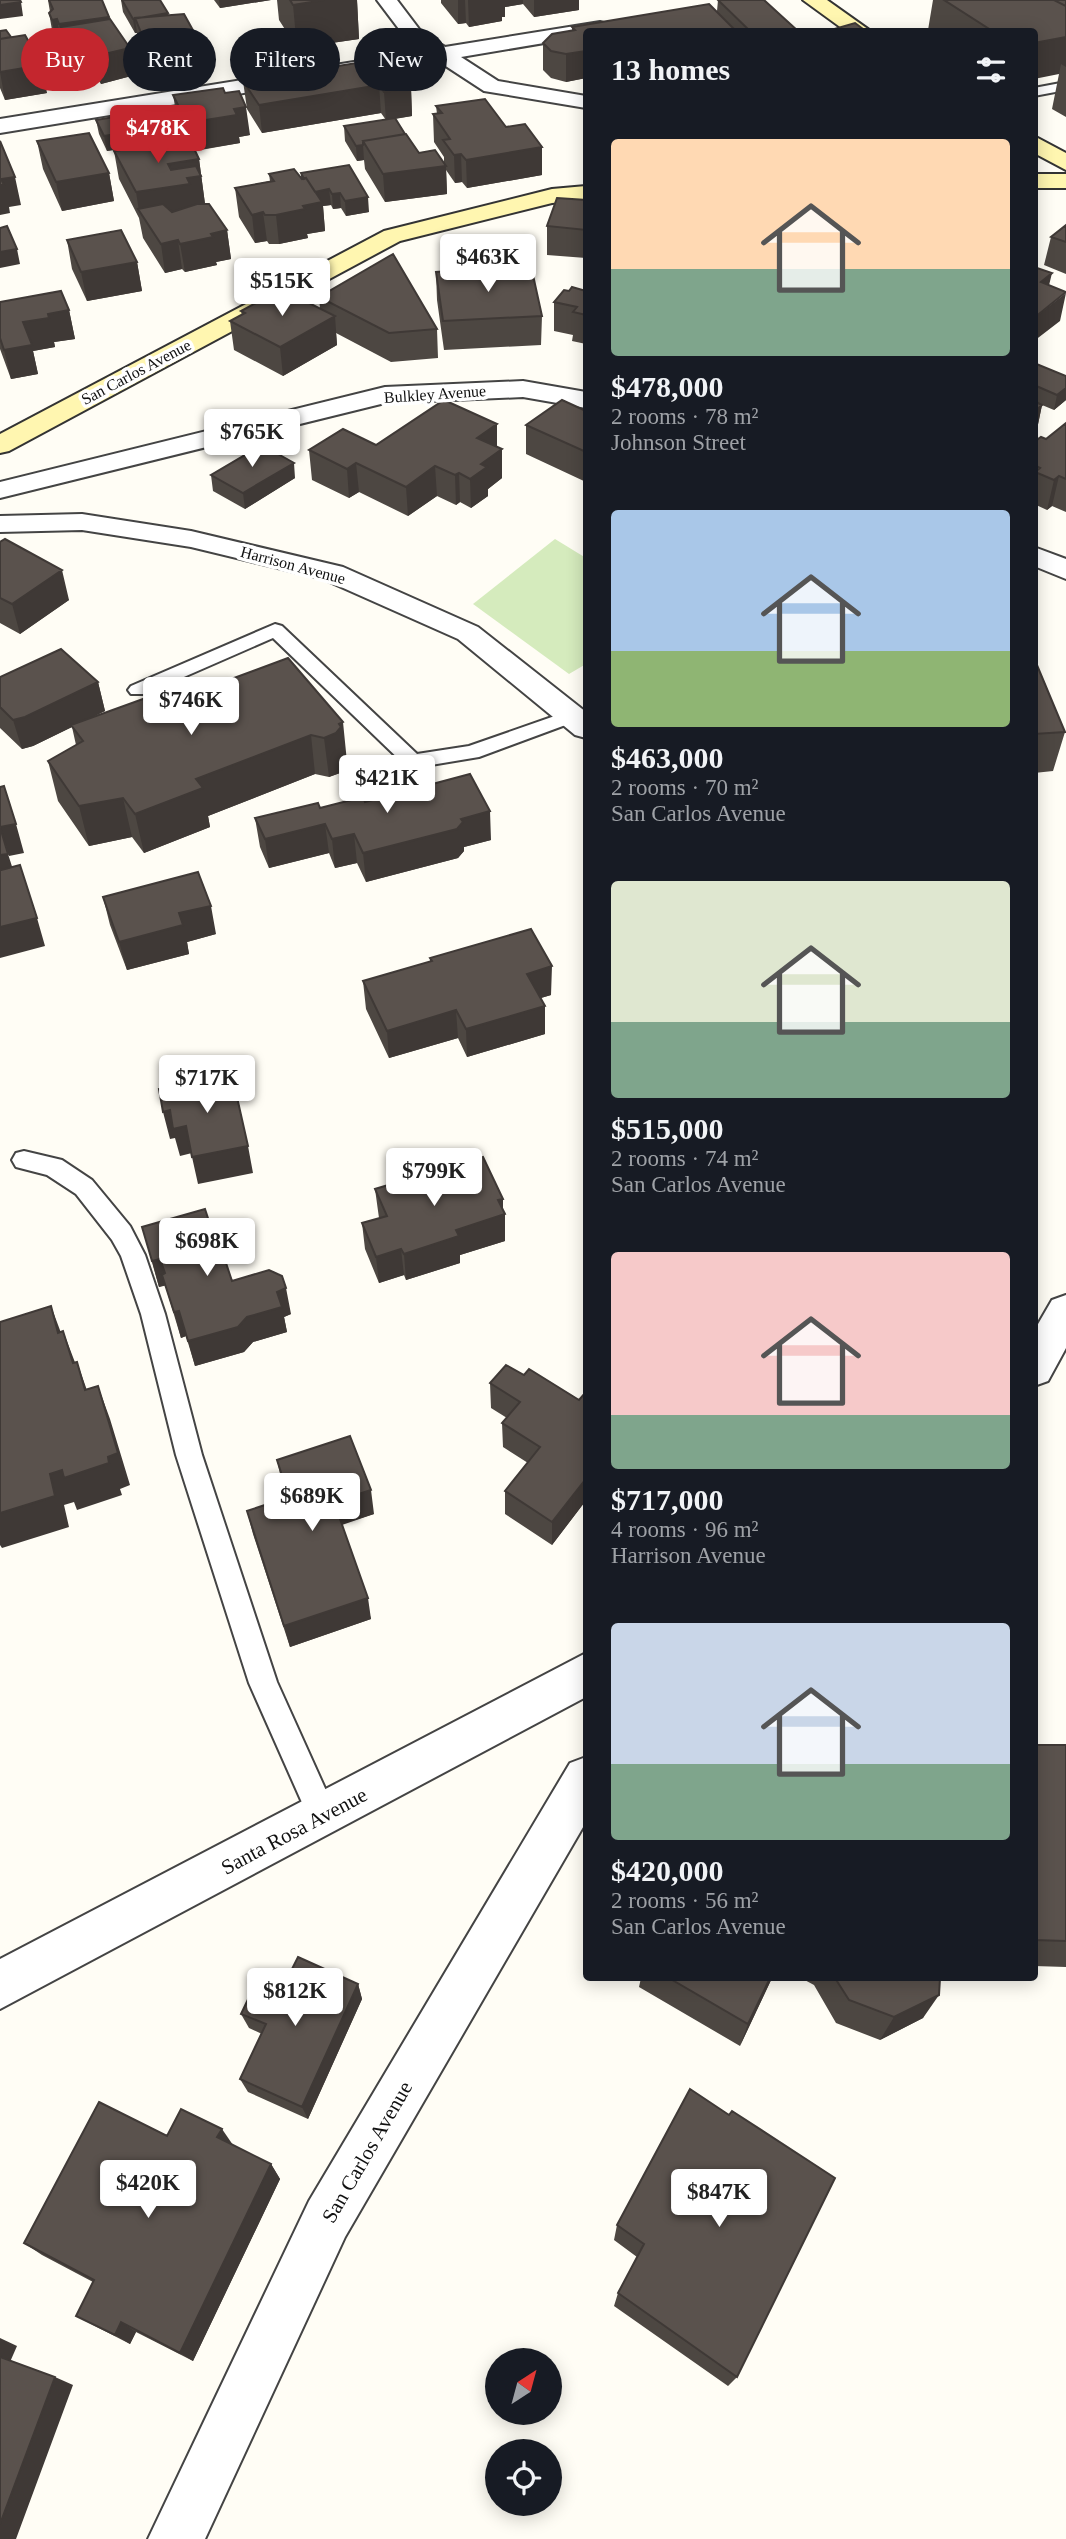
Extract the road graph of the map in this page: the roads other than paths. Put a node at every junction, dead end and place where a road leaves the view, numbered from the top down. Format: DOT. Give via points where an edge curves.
graph roads {
  1 [pos="387,0"];
  2 [pos="813,0"];
  3 [pos="627,23"];
  4 [pos="408,28"];
  5 [pos="597,28"];
  6 [pos="856,28"];
  7 [pos="583,30"];
  8 [pos="447,53"];
  9 [pos="447,59"];
  10 [pos="354,68"];
  11 [pos="1066,86"];
  12 [pos="1038,91"];
  13 [pos="583,101"];
  14 [pos="0,126"];
  15 [pos="1038,146"];
  16 [pos="1066,163"];
  17 [pos="1038,181"];
  18 [pos="1066,181"];
  19 [pos="583,193"];
  20 [pos="583,399"];
  21 [pos="0,444"];
  22 [pos="0,490"];
  23 [pos="0,524"];
  24 [pos="1038,557"];
  25 [pos="1066,570"];
  26 [pos="138,690"];
  27 [pos="579,722"];
  28 [pos="24,1160"];
  29 [pos="1066,1311"];
  30 [pos="1038,1362"];
  31 [pos="583,1676"];
  32 [pos="583,1784"];
  33 [pos="322,1815"];
  34 [pos="0,1986"];
  35 [pos="176,2539"];
  1 -- 4 [label="street"];
  2 -- 6 [label="street"];
  3 -- 5 [label="street"];
  7 -- 8 [label="street"];
  9 -- 13 [label="street" via="492,86"];
  10 -- 14 [label="street"];
  11 -- 12 [label="lane"];
  15 -- 16 [label="street"];
  17 -- 18 [label="street"];
  19 -- 21 [label="street, San Carlos Avenue" via="552,196 392,236"];
  20 -- 22 [label="street, Bulkley Avenue" via="523,389 385,395"];
  23 -- 27 [label="street, Harrison Avenue" via="82,522 191,539 333,573 468,633"];
  24 -- 25 [label="street"];
  26 -- 27 [label="lane" via="275,629 413,761 472,752"];
  28 -- 33 [label="lane" via="54,1167 84,1187 115,1224 133,1255 189,1455 263,1683"];
  29 -- 30 [label="street"];
  31 -- 33 [label="street, Santa Rosa Avenue"];
  32 -- 35 [label="street, San Carlos Avenue" via="327,2219"];
  33 -- 34 [label="street, Santa Rosa Avenue"];
}
